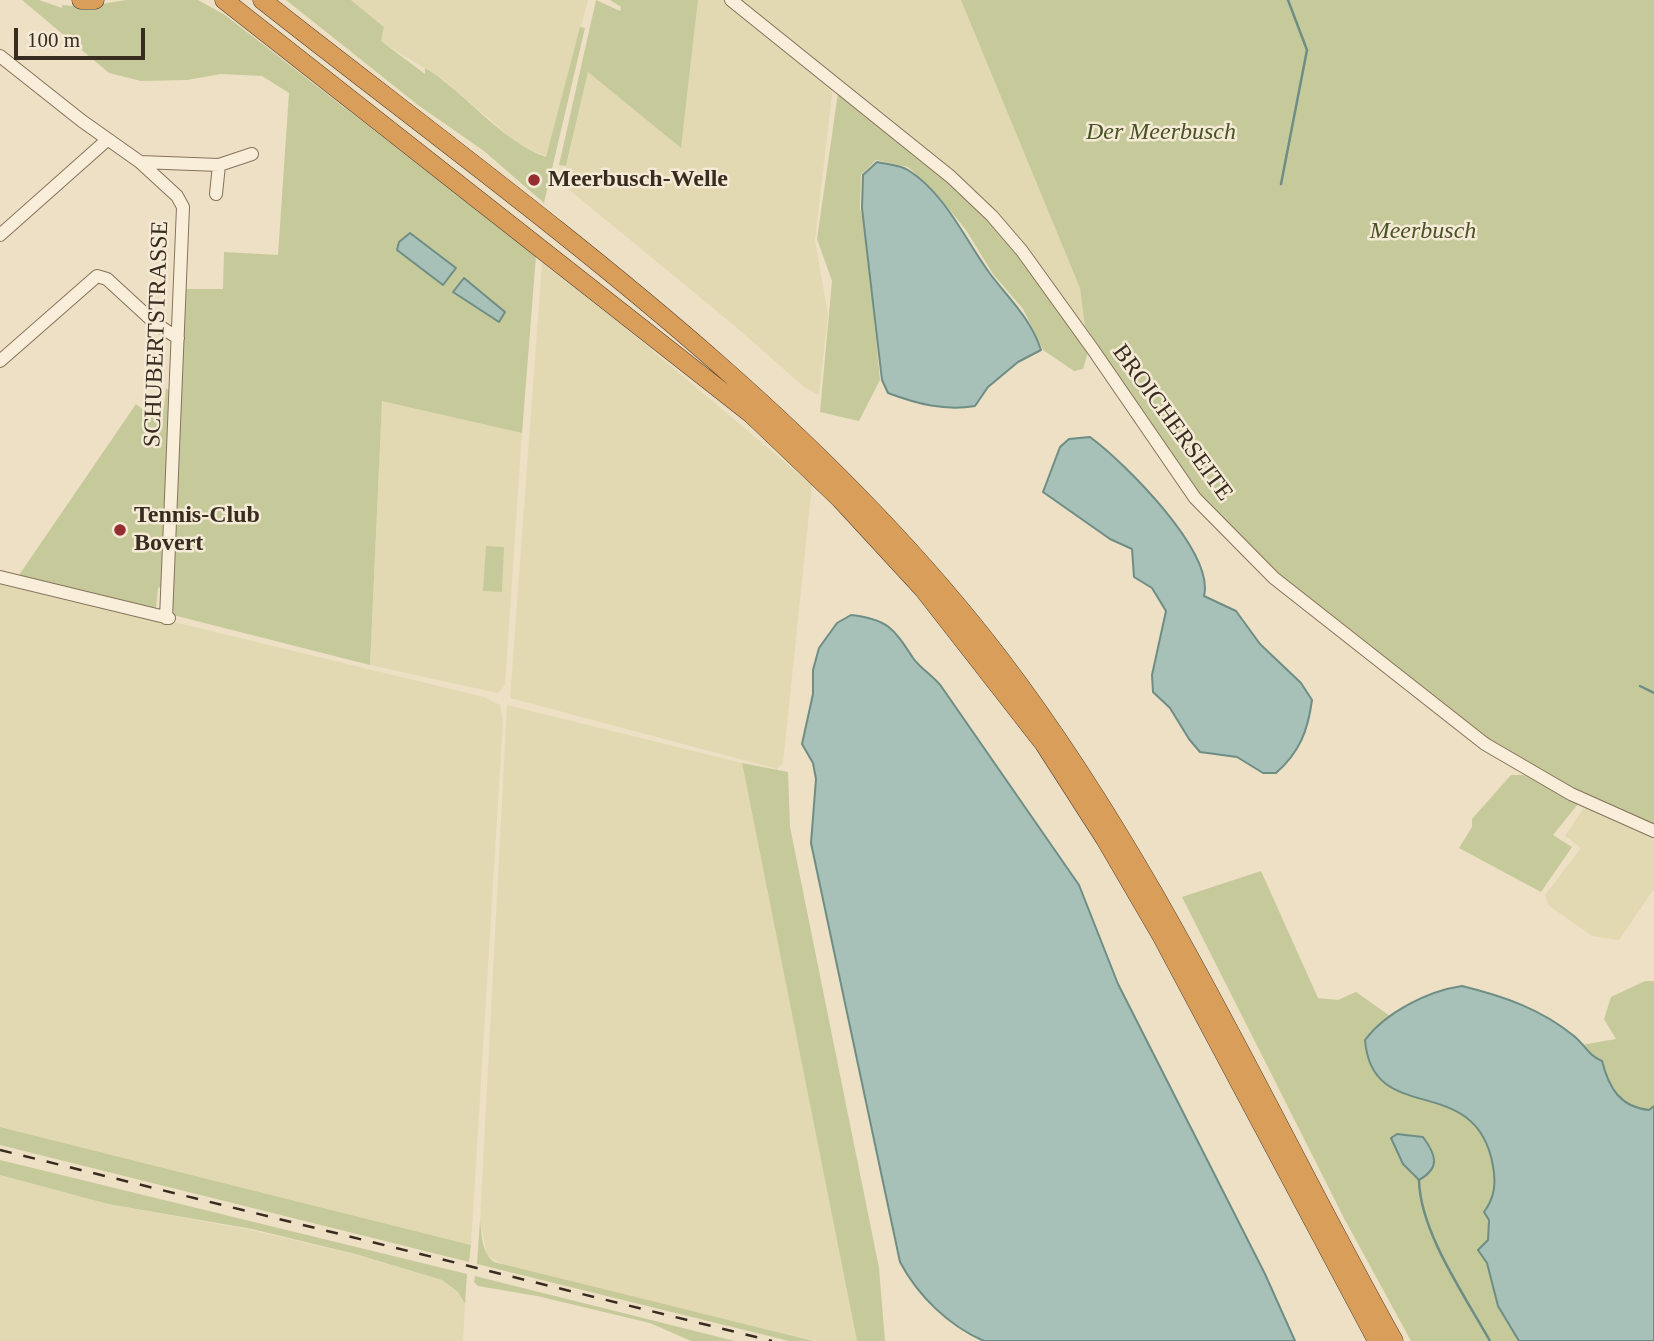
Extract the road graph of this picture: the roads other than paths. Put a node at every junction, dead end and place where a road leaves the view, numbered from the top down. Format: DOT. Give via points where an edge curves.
graph roads {
  1 [pos="82,0"];
  2 [pos="95,0"];
  3 [pos="210,0"];
  4 [pos="224,0"];
  5 [pos="262,0"];
  6 [pos="278,0"];
  7 [pos="731,0"];
  8 [pos="291,52"];
  9 [pos="331,54"];
  10 [pos="0,56"];
  11 [pos="107,140"];
  12 [pos="252,154"];
  13 [pos="140,162"];
  14 [pos="219,164"];
  15 [pos="216,194"];
  16 [pos="0,234"];
  17 [pos="178,338"];
  18 [pos="0,360"];
  19 [pos="0,577"];
  20 [pos="1654,831"];
  21 [pos="1377,1341"];
  22 [pos="1394,1341"];
  1 -- 2 [label="highway"];
  3 -- 8 [label="highway" via="270,45"];
  4 -- 8 [label="highway"];
  5 -- 9 [label="highway"];
  6 -- 9 [label="highway" via="310,27"];
  7 -- 20 [label="street, BROICHERSEITE" via="951,177 992,216 1094,351 1179,476 1252,559 1469,734 1571,794"];
  8 -- 21 [label="highway" via="751,414 840,499 923,589 1044,744 1105,839 1175,960"];
  9 -- 22 [label="highway" via="640,299 760,401 851,488 958,607 1058,737 1118,830 1176,929"];
  10 -- 11 [label="street, SCHUBERTSTRASSE"];
  11 -- 13 [label="street, SCHUBERTSTRASSE"];
  11 -- 16 [label="street"];
  12 -- 14 [label="street"];
  13 -- 14 [label="street"];
  13 -- 17 [label="street, SCHUBERTSTRASSE" via="183,207"];
  14 -- 15 [label="street"];
  17 -- 18 [label="street" via="107,279 97,276"];
  17 -- 19 [label="street, SCHUBERTSTRASSE" via="167,618"];
}
